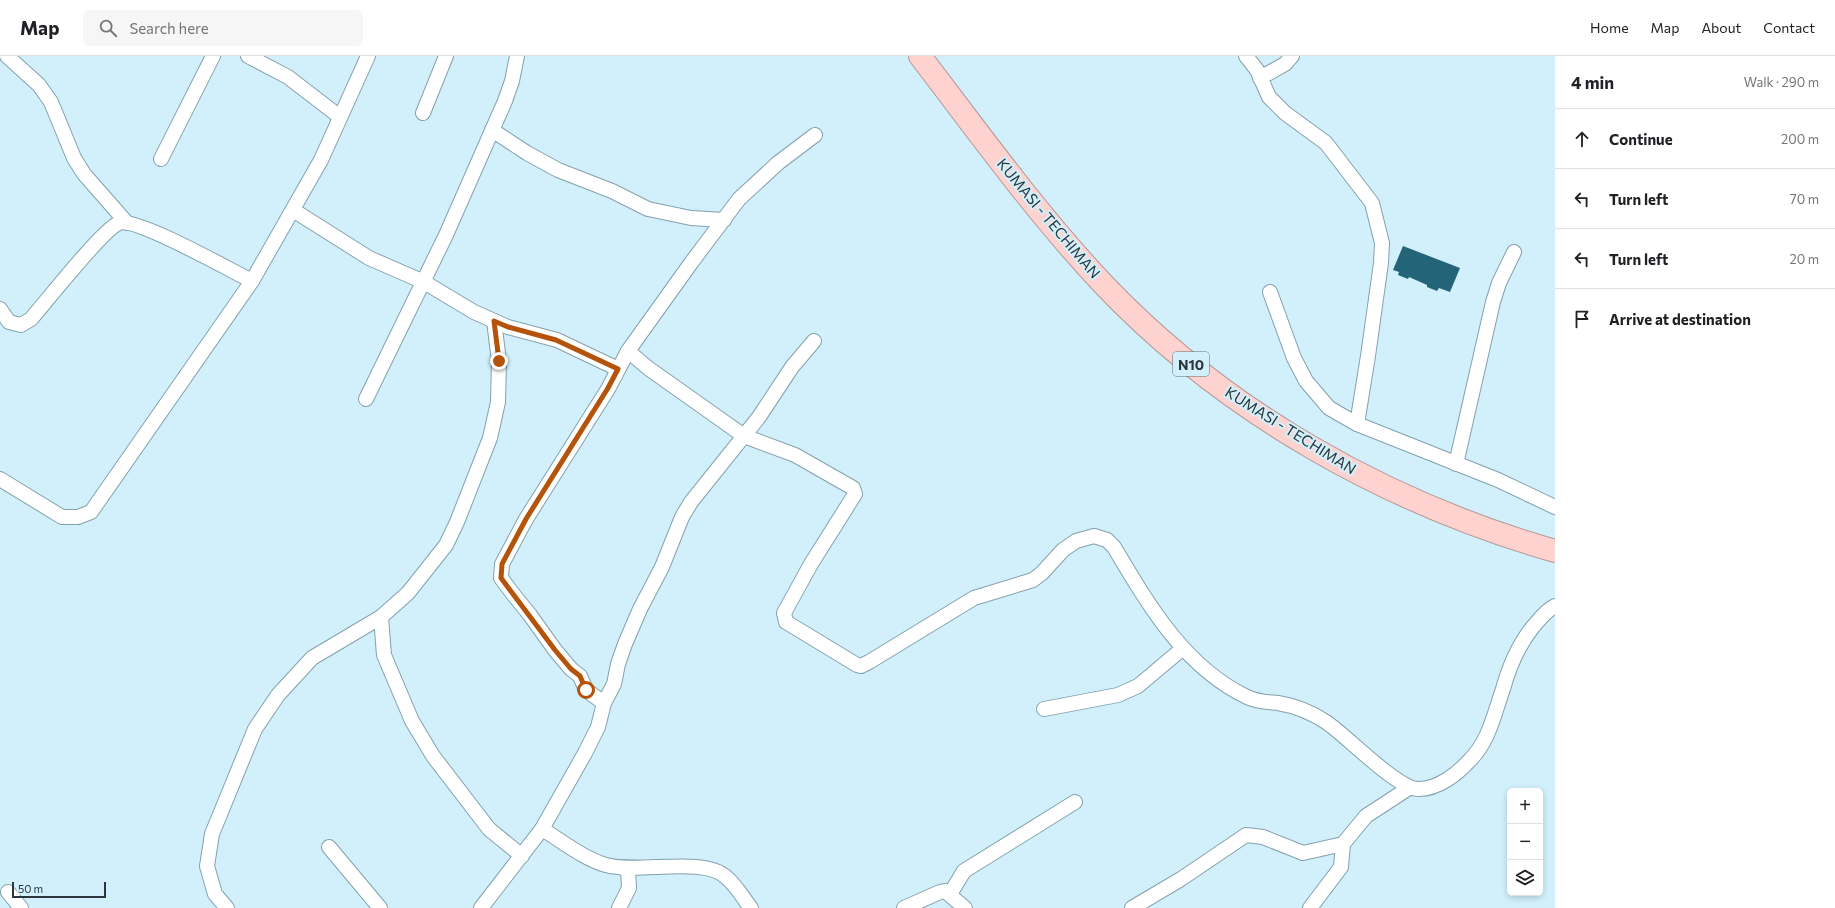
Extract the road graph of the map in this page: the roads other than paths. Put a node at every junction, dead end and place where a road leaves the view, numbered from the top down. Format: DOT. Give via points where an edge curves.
graph roads {
  1 [pos="7,56"];
  2 [pos="213,56"];
  3 [pos="248,56"];
  4 [pos="368,56"];
  5 [pos="446,56"];
  6 [pos="517,56"];
  7 [pos="920,56"];
  8 [pos="1246,56"];
  9 [pos="1292,56"];
  10 [pos="1260,78"];
  11 [pos="423,113"];
  12 [pos="340,118"];
  13 [pos="492,130"];
  14 [pos="815,135"];
  15 [pos="161,159"];
  16 [pos="293,210"];
  17 [pos="724,220"];
  18 [pos="127,223"];
  19 [pos="1514,252"];
  20 [pos="252,281"];
  21 [pos="424,282"];
  22 [pos="1270,292"];
  23 [pos="0,309"];
  24 [pos="494,321"];
  25 [pos="814,341"];
  26 [pos="628,351"];
  27 [pos="618,369"];
  28 [pos="366,399"];
  29 [pos="1357,424"];
  30 [pos="744,436"];
  31 [pos="1456,464"];
  32 [pos="0,478"];
  33 [pos="1555,507"];
  34 [pos="1555,551"];
  35 [pos="1555,606"];
  36 [pos="381,617"];
  37 [pos="1182,649"];
  38 [pos="604,703"];
  39 [pos="1044,709"];
  40 [pos="1409,788"];
  41 [pos="1075,802"];
  42 [pos="542,829"];
  43 [pos="1343,844"];
  44 [pos="329,847"];
  45 [pos="522,856"];
  46 [pos="628,869"];
  47 [pos="8,892"];
  48 [pos="950,894"];
  49 [pos="20,908"];
  50 [pos="228,908"];
  51 [pos="380,908"];
  52 [pos="481,908"];
  53 [pos="619,908"];
  54 [pos="751,908"];
  55 [pos="904,908"];
  56 [pos="964,908"];
  57 [pos="1132,908"];
  58 [pos="1310,908"];
  1 -- 18 [label="street" via="39,85 51,102 74,158"];
  2 -- 15 [label="street"];
  3 -- 12 [label="street" via="288,77"];
  4 -- 12 [label="street"];
  5 -- 11 [label="street"];
  6 -- 13 [label="street" via="505,102"];
  7 -- 34 [label="highway, KUMASI - TECHIMAN / N10" via="1066,241 1125,305 1197,369 1282,428 1368,477 1445,513 1496,533"];
  8 -- 10 [label="street"];
  9 -- 10 [label="street" via="1285,64"];
  10 -- 29 [label="street" via="1265,90 1276,104 1334,151 1372,203 1382,243 1381,263"];
  12 -- 16 [label="street"];
  13 -- 17 [label="street" via="558,170 612,191 648,209 691,218"];
  13 -- 21 [label="street"];
  14 -- 17 [label="street" via="778,163 739,199"];
  16 -- 20 [label="street"];
  16 -- 21 [label="street" via="369,258"];
  17 -- 26 [label="street"];
  18 -- 20 [label="street" via="142,226"];
  18 -- 23 [label="street" via="121,222 112,226 31,319 21,325 9,322"];
  19 -- 31 [label="street" via="1493,302"];
  20 -- 32 [label="street" via="91,512 78,517 62,517"];
  21 -- 24 [label="street"];
  21 -- 28 [label="street"];
  22 -- 29 [label="street" via="1294,358 1306,381 1329,408"];
  24 -- 27 [label="street" via="556,340"];
  24 -- 36 [label="street" via="499,381 498,402 490,438 446,545 408,593"];
  25 -- 30 [label="street" via="792,367"];
  26 -- 27 [label="street"];
  26 -- 30 [label="street"];
  27 -- 38 [label="street" via="509,549 502,564 501,578 555,650 580,676 586,690"];
  29 -- 31 [label="street"];
  30 -- 37 [label="street" via="795,455 855,491 784,613 786,622 857,666 869,662 974,598 1033,580 1063,550 1076,541 1094,536 1107,540 1114,547 1146,601"];
  30 -- 38 [label="street" via="682,517 662,567 625,644 614,684"];
  31 -- 33 [label="street" via="1498,480"];
  35 -- 40 [label="street" via="1544,613 1520,646 1479,750 1461,769 1441,783 1429,788"];
  36 -- 45 [label="street" via="384,655 412,721 433,756 490,829"];
  36 -- 50 [label="street" via="312,658 278,695 255,729 212,834 207,866 215,894"];
  37 -- 39 [label="street" via="1138,686 1118,695"];
  37 -- 40 [label="street" via="1212,675 1249,698 1308,711"];
  38 -- 42 [label="street" via="598,728"];
  40 -- 43 [label="street" via="1366,816"];
  41 -- 48 [label="street" via="964,871"];
  42 -- 45 [label="street"];
  42 -- 46 [label="street" via="593,860"];
  43 -- 57 [label="street" via="1303,853 1263,837 1246,835 1181,879"];
  43 -- 58 [label="street" via="1341,866"];
  44 -- 51 [label="street"];
  45 -- 52 [label="street"];
  46 -- 53 [label="street" via="630,888"];
  46 -- 54 [label="street" via="676,866 718,872 726,877"];
  47 -- 49 [label="street"];
  48 -- 55 [label="street" via="940,892"];
  48 -- 56 [label="street"];
}
